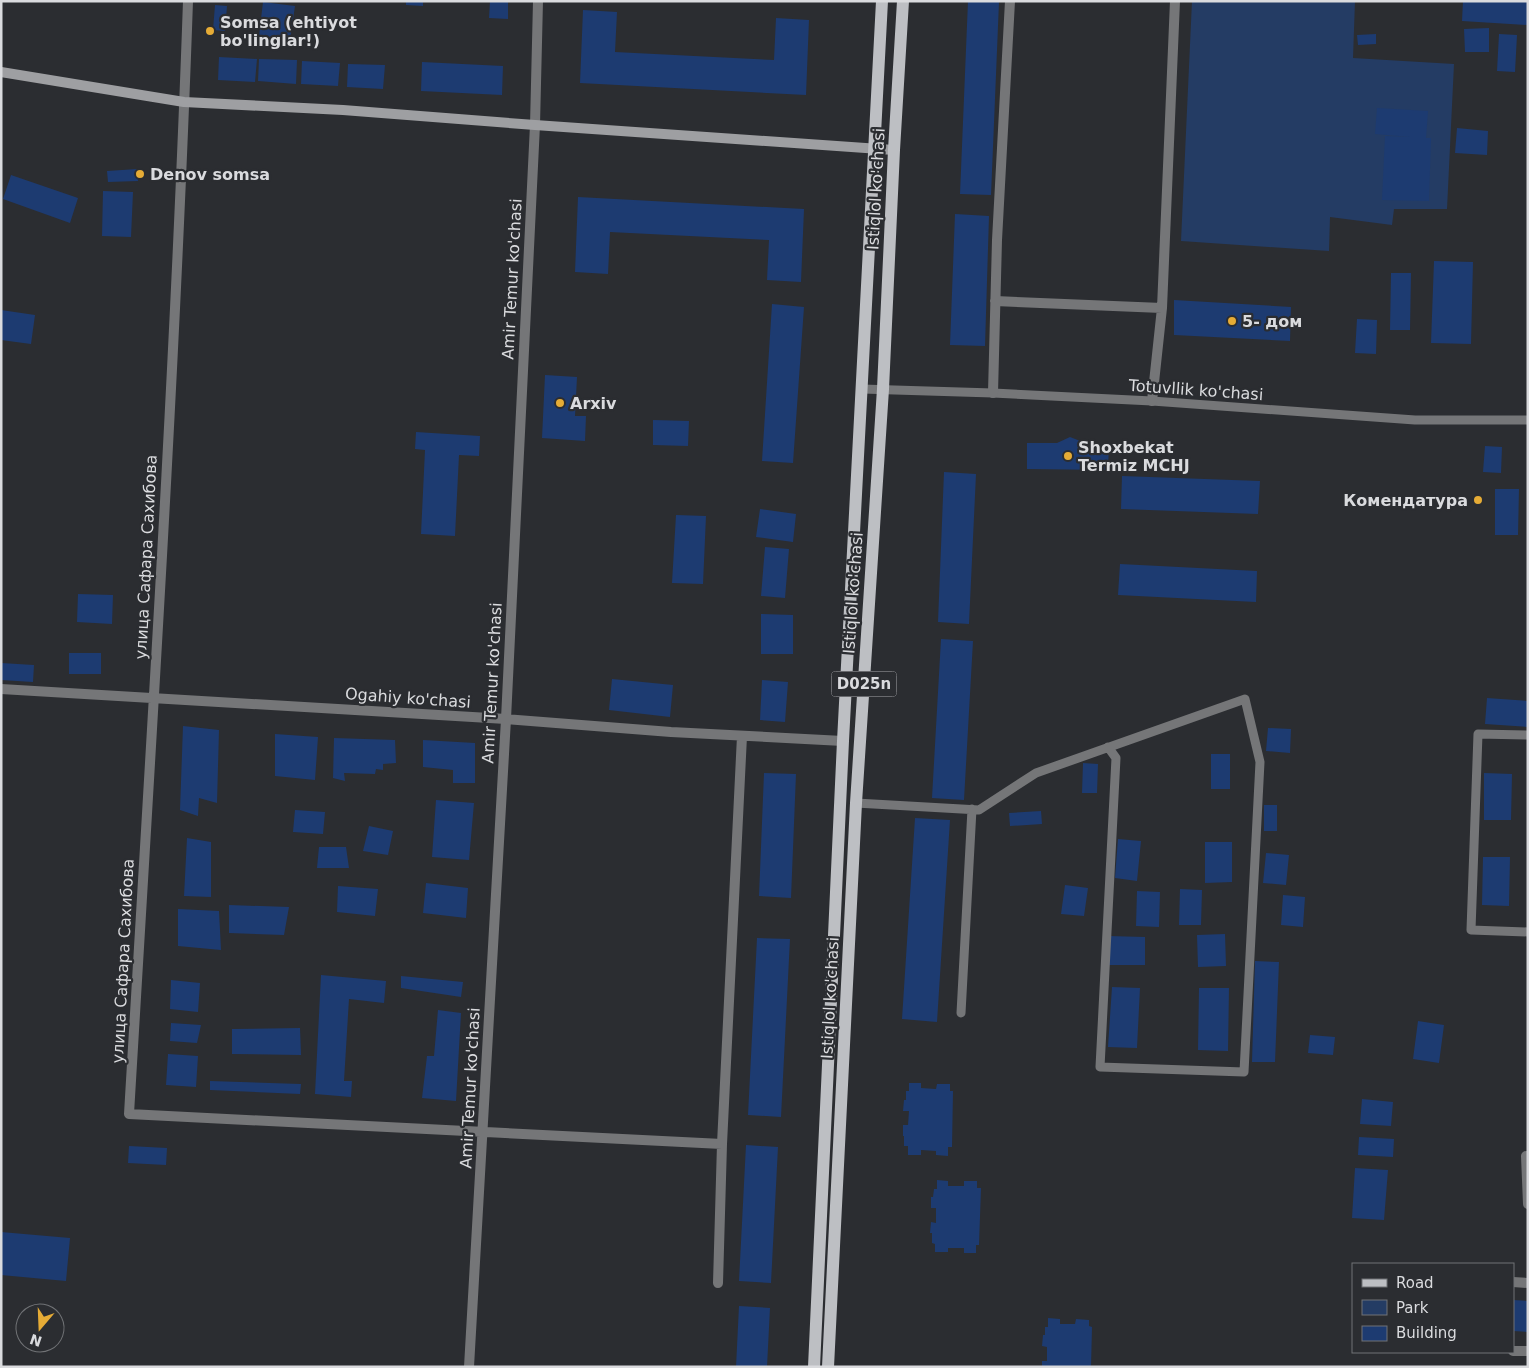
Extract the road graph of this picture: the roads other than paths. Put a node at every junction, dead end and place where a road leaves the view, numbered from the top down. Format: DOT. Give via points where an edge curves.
graph roads {
  1 [pos="188,1"];
  2 [pos="538,1"];
  3 [pos="882,1"];
  4 [pos="903,1"];
  5 [pos="1010,1"];
  6 [pos="1175,1"];
  7 [pos="1,72"];
  8 [pos="184,102"];
  9 [pos="535,125"];
  10 [pos="875,148"];
  11 [pos="894,150"];
  12 [pos="995,301"];
  13 [pos="1162,308"];
  14 [pos="862,389"];
  15 [pos="883,389"];
  16 [pos="993,392"];
  17 [pos="1152,401"];
  18 [pos="1528,420"];
  19 [pos="1,689"];
  20 [pos="154,698"];
  21 [pos="506,719"];
  22 [pos="1528,735"];
  23 [pos="742,736"];
  24 [pos="843,741"];
  25 [pos="1108,748"];
  26 [pos="856,803"];
  27 [pos="972,810"];
  28 [pos="1528,932"];
  29 [pos="961,1013"];
  30 [pos="482,1132"];
  31 [pos="722,1144"];
  32 [pos="1528,1156"];
  33 [pos="1528,1204"];
  34 [pos="1514,1282"];
  35 [pos="1528,1283"];
  36 [pos="718,1284"];
  37 [pos="1514,1351"];
  38 [pos="1528,1351"];
  39 [pos="469,1367"];
  40 [pos="814,1367"];
  41 [pos="828,1367"];
  1 -- 8 [label="street, улица Сафара Сахибова"];
  2 -- 9 [label="street, Amir Temur ko'chasi"];
  3 -- 10 [label="main road, Istiqlol ko'chasi / D025n"];
  4 -- 11 [label="main road, Istiqlol ko'chasi / D025n"];
  5 -- 12 [label="street"];
  6 -- 13 [label="street"];
  7 -- 8 [label="street"];
  8 -- 9 [label="street"];
  8 -- 20 [label="street, улица Сафара Сахибова"];
  9 -- 10 [label="street"];
  9 -- 21 [label="street, Amir Temur ko'chasi"];
  10 -- 11 [label="street"];
  10 -- 14 [label="main road, Istiqlol ko'chasi / D025n"];
  11 -- 15 [label="main road, Istiqlol ko'chasi / D025n"];
  12 -- 13 [label="street"];
  12 -- 16 [label="street"];
  13 -- 17 [label="street"];
  14 -- 15 [label="lane, Totuvllik ko'chasi"];
  14 -- 24 [label="main road, Istiqlol ko'chasi / D025n"];
  15 -- 16 [label="lane, Totuvllik ko'chasi"];
  15 -- 26 [label="main road, Istiqlol ko'chasi / D025n"];
  16 -- 17 [label="lane, Totuvllik ko'chasi"];
  17 -- 18 [label="lane, Totuvllik ko'chasi" via="1415,420"];
  19 -- 20 [label="street, Ogahiy ko'chasi"];
  20 -- 21 [label="street, Ogahiy ko'chasi"];
  20 -- 30 [label="street, улица Сафара Сахибова" via="129,1114"];
  21 -- 23 [label="street, Ogahiy ko'chasi"];
  21 -- 30 [label="street, Amir Temur ko'chasi"];
  22 -- 28 [label="lane" via="1478,734 1471,930"];
  23 -- 24 [label="street, Ogahiy ko'chasi"];
  23 -- 31 [label="street"];
  24 -- 40 [label="main road, Istiqlol ko'chasi / D025n"];
  25 -- 25 [label="lane" via="1245,699 1260,762 1244,1072 1100,1067 1116,758"];
  25 -- 27 [label="lane" via="1036,773 979,810"];
  26 -- 27 [label="lane"];
  26 -- 41 [label="main road, Istiqlol ko'chasi / D025n"];
  27 -- 29 [label="lane"];
  30 -- 31 [label="street"];
  30 -- 39 [label="street, Amir Temur ko'chasi"];
  31 -- 36 [label="street"];
  32 -- 33 [label="street"];
  34 -- 35 [label="street"];
  37 -- 38 [label="street"];
}
